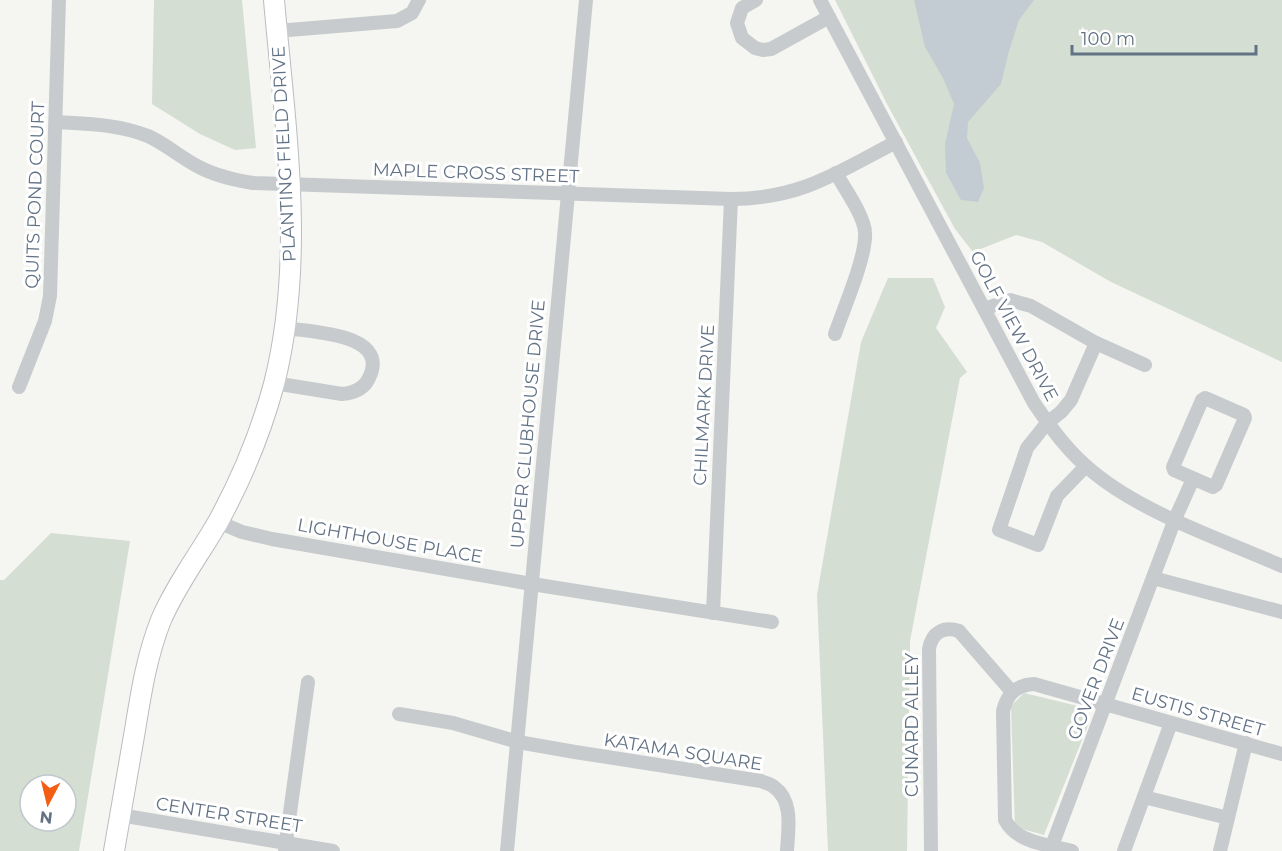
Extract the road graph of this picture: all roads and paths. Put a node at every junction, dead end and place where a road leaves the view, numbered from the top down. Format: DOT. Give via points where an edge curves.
graph roads {
  1 [pos="59,0"];
  2 [pos="274,0"];
  3 [pos="418,0"];
  4 [pos="586,0"];
  5 [pos="756,0"];
  6 [pos="820,0"];
  7 [pos="830,17"];
  8 [pos="277,31"];
  9 [pos="56,122"];
  10 [pos="896,142"];
  11 [pos="836,173"];
  12 [pos="289,184"];
  13 [pos="568,194"];
  14 [pos="731,200"];
  15 [pos="984,309"];
  16 [pos="285,328"];
  17 [pos="835,334"];
  18 [pos="1096,344"];
  19 [pos="1145,365"];
  20 [pos="274,383"];
  21 [pos="19,387"];
  22 [pos="1047,423"];
  23 [pos="1086,466"];
  24 [pos="1193,479"];
  25 [pos="1175,519"];
  26 [pos="218,522"];
  27 [pos="1282,566"];
  28 [pos="1153,578"];
  29 [pos="532,584"];
  30 [pos="1282,612"];
  31 [pos="713,613"];
  32 [pos="772,622"];
  33 [pos="308,682"];
  34 [pos="1012,692"];
  35 [pos="1105,704"];
  36 [pos="399,714"];
  37 [pos="1171,723"];
  38 [pos="518,742"];
  39 [pos="1246,743"];
  40 [pos="1282,754"];
  41 [pos="1144,797"];
  42 [pos="120,815"];
  43 [pos="1228,818"];
  44 [pos="286,847"];
  45 [pos="1051,848"];
  46 [pos="114,851"];
  47 [pos="333,851"];
  48 [pos="507,851"];
  49 [pos="787,851"];
  50 [pos="931,851"];
  51 [pos="1072,851"];
  52 [pos="1124,851"];
  53 [pos="1220,851"];
  1 -- 9 [label="street, QUITS POND COURT"];
  2 -- 8 [label="street, PLANTING FIELD DRIVE"];
  3 -- 8 [label="street" via="412,13 397,21"];
  4 -- 13 [label="street, UPPER CLUBHOUSE DRIVE"];
  5 -- 7 [label="street" via="742,8 737,23 742,39 755,48 771,49"];
  6 -- 7 [label="street, GOLF VIEW DRIVE"];
  7 -- 10 [label="street, GOLF VIEW DRIVE"];
  8 -- 12 [label="street, PLANTING FIELD DRIVE"];
  9 -- 12 [label="street, MAPLE CROSS STREET" via="109,125 133,131 164,144 214,174 253,183"];
  9 -- 21 [label="street, QUITS POND COURT" via="50,296 45,321"];
  10 -- 11 [label="street, MAPLE CROSS STREET"];
  10 -- 15 [label="street, GOLF VIEW DRIVE"];
  11 -- 14 [label="street, MAPLE CROSS STREET" via="780,196"];
  11 -- 17 [label="street" via="865,231 863,252"];
  12 -- 13 [label="street, MAPLE CROSS STREET"];
  12 -- 16 [label="street, PLANTING FIELD DRIVE" via="292,253"];
  13 -- 14 [label="street, MAPLE CROSS STREET"];
  13 -- 29 [label="street, UPPER CLUBHOUSE DRIVE"];
  14 -- 31 [label="street, CHILMARK DRIVE"];
  15 -- 18 [label="street" via="1010,300 1031,306"];
  15 -- 22 [label="street, GOLF VIEW DRIVE"];
  16 -- 20 [label="street, PLANTING FIELD DRIVE"];
  16 -- 20 [label="street" via="357,341 369,353 372,369 365,384 351,393"];
  18 -- 19 [label="street"];
  18 -- 22 [label="street" via="1071,400"];
  20 -- 26 [label="street, PLANTING FIELD DRIVE" via="249,458"];
  22 -- 23 [label="street, GOLF VIEW DRIVE"];
  22 -- 23 [label="street" via="1027,448 999,530 1038,545 1057,496"];
  23 -- 25 [label="street, GOLF VIEW DRIVE" via="1140,504"];
  24 -- 24 [label="street" via="1216,485 1245,418 1205,398 1173,467"];
  24 -- 25 [label="street, GOVER DRIVE"];
  25 -- 27 [label="street, GOLF VIEW DRIVE"];
  25 -- 28 [label="street, GOVER DRIVE"];
  26 -- 29 [label="street, LIGHTHOUSE PLACE" via="272,539"];
  26 -- 42 [label="street, PLANTING FIELD DRIVE" via="176,590 153,644"];
  28 -- 30 [label="street"];
  28 -- 35 [label="street, GOVER DRIVE"];
  29 -- 31 [label="street, LIGHTHOUSE PLACE"];
  29 -- 38 [label="street, UPPER CLUBHOUSE DRIVE"];
  31 -- 32 [label="street, LIGHTHOUSE PLACE"];
  33 -- 44 [label="street"];
  34 -- 35 [label="street, EUSTIS STREET" via="1034,684"];
  34 -- 45 [label="street" via="1003,711 1005,820 1016,835"];
  34 -- 50 [label="street, CUNARD ALLEY" via="959,631 951,628 935,634 929,649"];
  35 -- 37 [label="street, EUSTIS STREET"];
  35 -- 45 [label="street, GOVER DRIVE"];
  36 -- 38 [label="street, KATAMA SQUARE" via="453,723"];
  37 -- 39 [label="street, EUSTIS STREET"];
  37 -- 41 [label="street"];
  38 -- 48 [label="street, UPPER CLUBHOUSE DRIVE"];
  38 -- 49 [label="street, KATAMA SQUARE" via="761,781 774,787 787,804"];
  39 -- 40 [label="street, EUSTIS STREET"];
  39 -- 43 [label="street"];
  41 -- 43 [label="street"];
  41 -- 52 [label="street"];
  42 -- 44 [label="street, CENTER STREET"];
  42 -- 46 [label="street, PLANTING FIELD DRIVE"];
  43 -- 53 [label="street"];
  44 -- 47 [label="street, CENTER STREET"];
  45 -- 51 [label="street"];
}
